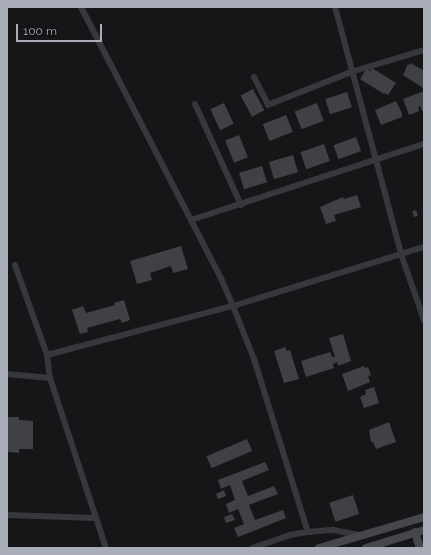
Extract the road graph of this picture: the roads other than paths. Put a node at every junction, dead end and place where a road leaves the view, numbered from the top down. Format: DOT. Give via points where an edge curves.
graph roads {
  1 [pos="82,7"];
  2 [pos="335,7"];
  3 [pos="424,50"];
  4 [pos="351,72"];
  5 [pos="254,77"];
  6 [pos="195,104"];
  7 [pos="424,144"];
  8 [pos="376,161"];
  9 [pos="241,205"];
  10 [pos="191,220"];
  11 [pos="424,247"];
  12 [pos="401,254"];
  13 [pos="16,265"];
  14 [pos="233,306"];
  15 [pos="424,320"];
  16 [pos="47,355"];
  17 [pos="7,374"];
  18 [pos="50,378"];
  19 [pos="7,515"];
  20 [pos="424,517"];
  21 [pos="95,518"];
  22 [pos="424,530"];
  23 [pos="308,532"];
  24 [pos="415,532"];
  25 [pos="361,536"];
  26 [pos="106,548"];
  27 [pos="252,548"];
  28 [pos="319,548"];
  29 [pos="366,548"];
  30 [pos="420,548"];
  1 -- 10 [label="street"];
  2 -- 4 [label="street"];
  3 -- 4 [label="street"];
  4 -- 5 [label="street" via="268,105"];
  4 -- 8 [label="street"];
  6 -- 9 [label="street"];
  7 -- 8 [label="street"];
  8 -- 9 [label="street"];
  8 -- 12 [label="street"];
  9 -- 10 [label="street"];
  10 -- 14 [label="street"];
  11 -- 12 [label="street"];
  12 -- 14 [label="street"];
  12 -- 15 [label="street"];
  13 -- 16 [label="street"];
  14 -- 16 [label="street"];
  14 -- 23 [label="street" via="254,359"];
  16 -- 18 [label="street"];
  17 -- 18 [label="street"];
  18 -- 21 [label="street"];
  19 -- 21 [label="street"];
  20 -- 25 [label="main road"];
  21 -- 26 [label="street"];
  22 -- 24 [label="main road"];
  23 -- 25 [label="street" via="333,530"];
  23 -- 27 [label="street" via="289,535"];
  24 -- 29 [label="main road"];
  24 -- 30 [label="main road"];
  25 -- 28 [label="main road"];
}
